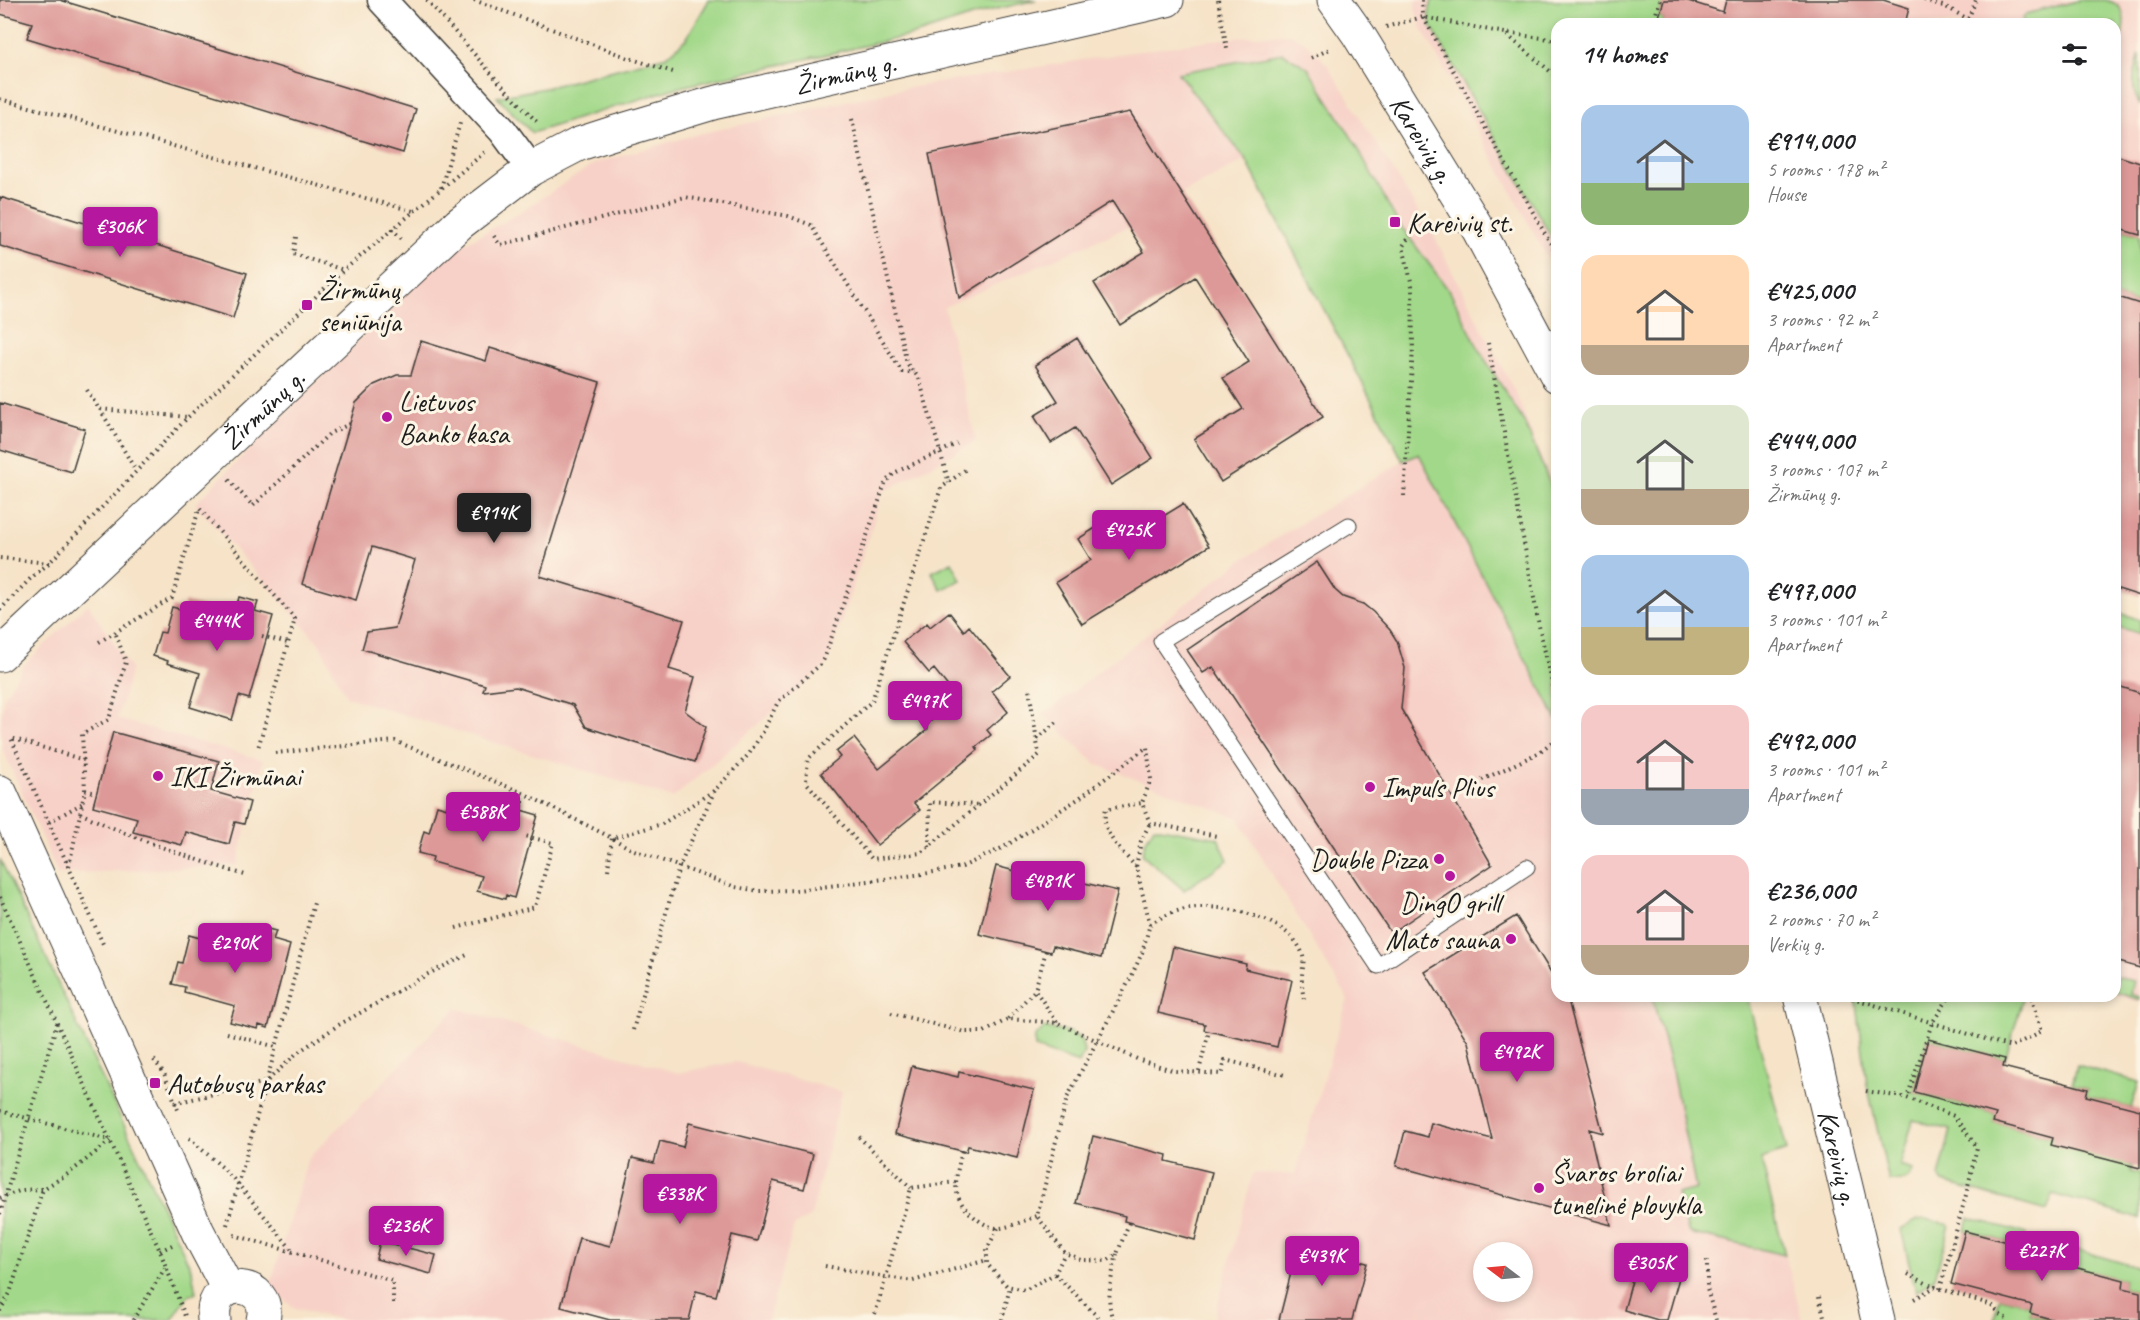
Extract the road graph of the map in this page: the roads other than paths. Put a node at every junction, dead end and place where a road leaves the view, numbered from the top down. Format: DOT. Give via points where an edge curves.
graph roads {
  1 [pos="382,0"];
  2 [pos="1167,0"];
  3 [pos="1334,0"];
  4 [pos="531,169"];
  5 [pos="1551,365"];
  6 [pos="1349,525"];
  7 [pos="0,655"];
  8 [pos="0,792"];
  9 [pos="1527,867"];
  10 [pos="1801,1002"];
  11 [pos="228,1289"];
  12 [pos="268,1319"];
  13 [pos="214,1320"];
  14 [pos="1878,1320"];
  1 -- 4 [label="street" via="471,94"];
  2 -- 4 [label="main road, Žirmūnų g." via="713,103 579,144"];
  3 -- 5 [label="main road, Kareivių g." via="1478,229"];
  4 -- 7 [label="main road, Žirmūnų g." via="459,224"];
  6 -- 9 [label="lane" via="1161,641 1378,966"];
  8 -- 11 [label="main road" via="198,1232"];
  10 -- 14 [label="main road, Kareivių g."];
  11 -- 12 [label="main road" via="246,1288 254,1292"];
  11 -- 13 [label="main road" via="215,1302"];
}
